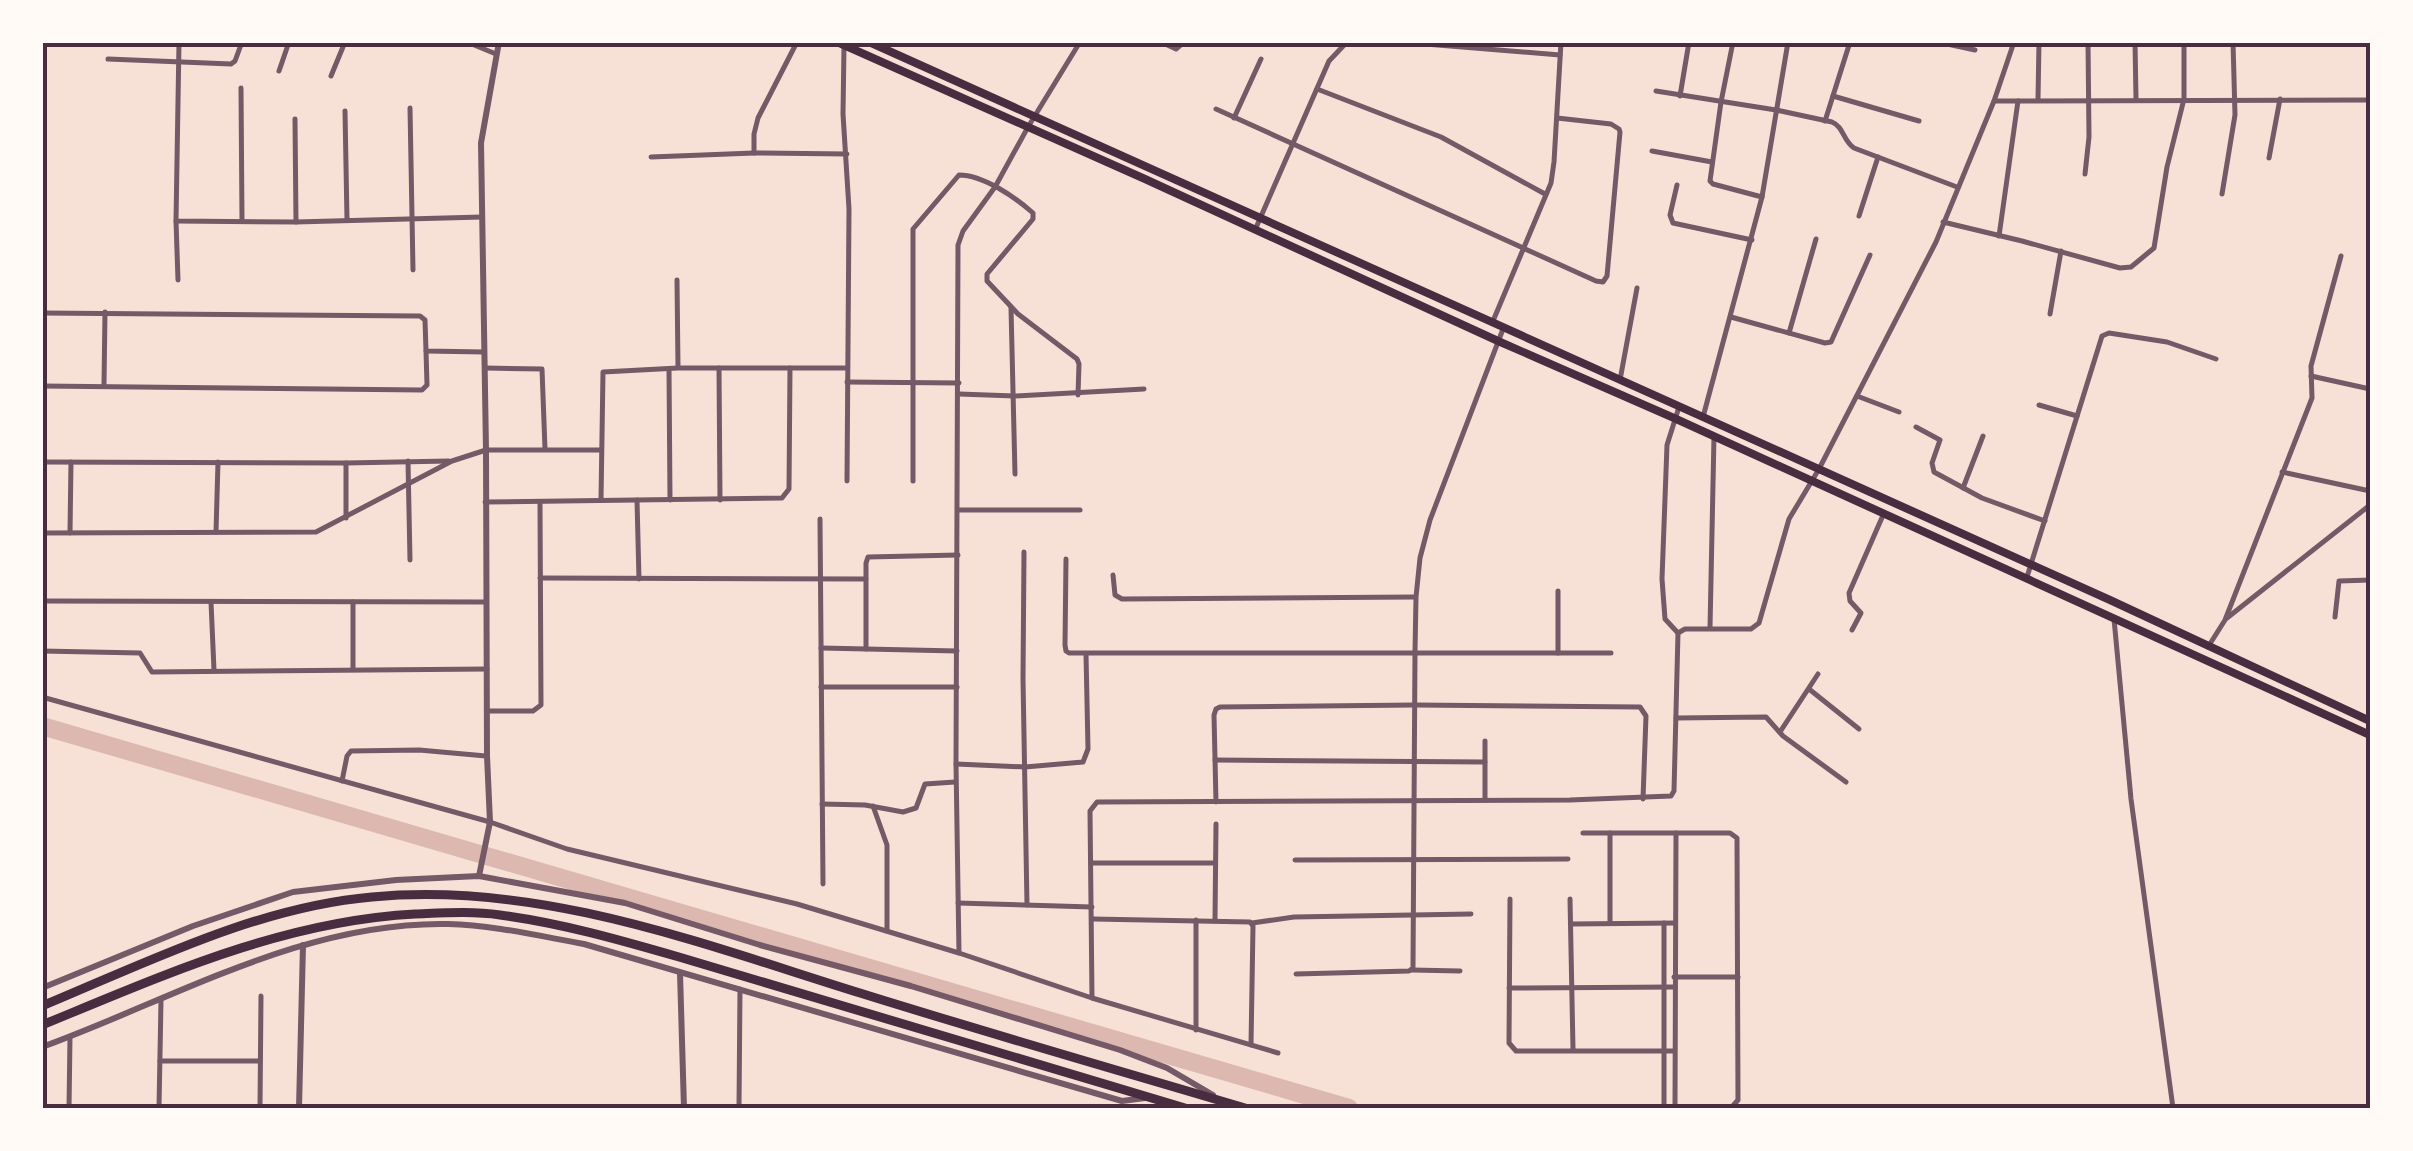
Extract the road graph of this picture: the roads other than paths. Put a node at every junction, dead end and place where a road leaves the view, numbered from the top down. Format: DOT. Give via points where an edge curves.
graph roads {
  1 [pos="179,42"];
  2 [pos="242,42"];
  3 [pos="289,42"];
  4 [pos="346,42"];
  5 [pos="467,42"];
  6 [pos="499,42"];
  7 [pos="797,42"];
  8 [pos="869,42"];
  9 [pos="1080,42"];
  10 [pos="1161,42"];
  11 [pos="1184,42"];
  12 [pos="1347,42"];
  13 [pos="1401,42"];
  14 [pos="1561,42"];
  15 [pos="1688,42"];
  16 [pos="1733,42"];
  17 [pos="1788,42"];
  18 [pos="1850,42"];
  19 [pos="1938,42"];
  20 [pos="2014,42"];
  21 [pos="2039,42"];
  22 [pos="2088,42"];
  23 [pos="2136,42"];
  24 [pos="2184,42"];
  25 [pos="2233,42"];
  26 [pos="840,44"];
  27 [pos="1975,50"];
  28 [pos="496,54"];
  29 [pos="1560,55"];
  30 [pos="108,59"];
  31 [pos="1261,59"];
  32 [pos="178,60"];
  33 [pos="279,71"];
  34 [pos="331,76"];
  35 [pos="241,88"];
  36 [pos="1317,89"];
  37 [pos="1656,91"];
  38 [pos="1680,96"];
  39 [pos="1833,96"];
  40 [pos="2184,99"];
  41 [pos="2234,99"];
  42 [pos="2280,99"];
  43 [pos="2089,100"];
  44 [pos="2136,100"];
  45 [pos="2370,100"];
  46 [pos="1994,101"];
  47 [pos="2018,101"];
  48 [pos="2038,101"];
  49 [pos="1721,102"];
  50 [pos="410,108"];
  51 [pos="1216,109"];
  52 [pos="1776,110"];
  53 [pos="345,111"];
  54 [pos="1034,116"];
  55 [pos="296,118"];
  56 [pos="1234,118"];
  57 [pos="1556,118"];
  58 [pos="1825,120"];
  59 [pos="1919,121"];
  60 [pos="1028,127"];
  61 [pos="1292,146"];
  62 [pos="1652,151"];
  63 [pos="754,153"];
  64 [pos="847,154"];
  65 [pos="651,157"];
  66 [pos="1878,157"];
  67 [pos="2270,158"];
  68 [pos="1712,162"];
  69 [pos="2086,174"];
  70 [pos="1676,186"];
  71 [pos="995,187"];
  72 [pos="1957,187"];
  73 [pos="2222,194"];
  74 [pos="1546,195"];
  75 [pos="1762,197"];
  76 [pos="1859,216"];
  77 [pos="482,217"];
  78 [pos="1260,218"];
  79 [pos="411,219"];
  80 [pos="348,220"];
  81 [pos="176,221"];
  82 [pos="242,221"];
  83 [pos="296,222"];
  84 [pos="1943,222"];
  85 [pos="1256,230"];
  86 [pos="1999,236"];
  87 [pos="1816,239"];
  88 [pos="1752,240"];
  89 [pos="1525,248"];
  90 [pos="2060,252"];
  91 [pos="1870,255"];
  92 [pos="2341,256"];
  93 [pos="413,270"];
  94 [pos="178,280"];
  95 [pos="677,280"];
  96 [pos="1637,288"];
  97 [pos="1011,308"];
  98 [pos="105,312"];
  99 [pos="42,313"];
  100 [pos="2050,314"];
  101 [pos="1730,317"];
  102 [pos="1492,324"];
  103 [pos="1503,329"];
  104 [pos="1789,334"];
  105 [pos="1498,342"];
  106 [pos="426,351"];
  107 [pos="484,352"];
  108 [pos="2216,359"];
  109 [pos="484,368"];
  110 [pos="678,368"];
  111 [pos="719,368"];
  112 [pos="790,368"];
  113 [pos="847,368"];
  114 [pos="669,369"];
  115 [pos="2312,376"];
  116 [pos="1620,380"];
  117 [pos="848,382"];
  118 [pos="959,383"];
  119 [pos="912,384"];
  120 [pos="104,385"];
  121 [pos="42,386"];
  122 [pos="1144,389"];
  123 [pos="2370,389"];
  124 [pos="959,394"];
  125 [pos="1078,394"];
  126 [pos="1015,396"];
  127 [pos="1857,396"];
  128 [pos="1679,406"];
  129 [pos="2038,406"];
  130 [pos="1899,412"];
  131 [pos="2077,416"];
  132 [pos="1704,417"];
  133 [pos="1674,418"];
  134 [pos="1916,428"];
  135 [pos="1714,436"];
  136 [pos="1983,436"];
  137 [pos="544,449"];
  138 [pos="486,450"];
  139 [pos="601,450"];
  140 [pos="408,461"];
  141 [pos="452,461"];
  142 [pos="42,462"];
  143 [pos="71,462"];
  144 [pos="218,462"];
  145 [pos="346,463"];
  146 [pos="1819,469"];
  147 [pos="2282,472"];
  148 [pos="1015,474"];
  149 [pos="1811,480"];
  150 [pos="847,481"];
  151 [pos="913,481"];
  152 [pos="410,482"];
  153 [pos="1963,488"];
  154 [pos="2370,491"];
  155 [pos="601,500"];
  156 [pos="637,500"];
  157 [pos="670,500"];
  158 [pos="720,500"];
  159 [pos="486,502"];
  160 [pos="540,502"];
  161 [pos="2370,505"];
  162 [pos="958,510"];
  163 [pos="1080,510"];
  164 [pos="1884,513"];
  165 [pos="346,518"];
  166 [pos="820,519"];
  167 [pos="2045,522"];
  168 [pos="216,532"];
  169 [pos="70,533"];
  170 [pos="42,534"];
  171 [pos="1024,552"];
  172 [pos="958,555"];
  173 [pos="1066,558"];
  174 [pos="410,560"];
  175 [pos="2032,565"];
  176 [pos="1113,575"];
  177 [pos="540,578"];
  178 [pos="819,578"];
  179 [pos="866,578"];
  180 [pos="2027,578"];
  181 [pos="638,580"];
  182 [pos="2370,580"];
  183 [pos="1558,591"];
  184 [pos="1416,598"];
  185 [pos="42,601"];
  186 [pos="211,602"];
  187 [pos="353,602"];
  188 [pos="486,602"];
  189 [pos="2114,616"];
  190 [pos="2335,617"];
  191 [pos="2225,620"];
  192 [pos="1710,629"];
  193 [pos="1852,630"];
  194 [pos="1678,633"];
  195 [pos="2208,647"];
  196 [pos="821,648"];
  197 [pos="866,649"];
  198 [pos="42,651"];
  199 [pos="957,651"];
  200 [pos="1415,652"];
  201 [pos="1558,653"];
  202 [pos="1611,653"];
  203 [pos="1086,654"];
  204 [pos="486,668"];
  205 [pos="214,670"];
  206 [pos="352,670"];
  207 [pos="1818,674"];
  208 [pos="957,687"];
  209 [pos="821,688"];
  210 [pos="1809,689"];
  211 [pos="42,697"];
  212 [pos="1415,705"];
  213 [pos="487,711"];
  214 [pos="1676,718"];
  215 [pos="2370,721"];
  216 [pos="1859,729"];
  217 [pos="1780,732"];
  218 [pos="2370,735"];
  219 [pos="1484,741"];
  220 [pos="487,756"];
  221 [pos="1215,760"];
  222 [pos="1415,760"];
  223 [pos="1484,762"];
  224 [pos="956,764"];
  225 [pos="1025,766"];
  226 [pos="342,781"];
  227 [pos="956,782"];
  228 [pos="1846,782"];
  229 [pos="1643,799"];
  230 [pos="1415,800"];
  231 [pos="1484,800"];
  232 [pos="1216,802"];
  233 [pos="822,804"];
  234 [pos="873,806"];
  235 [pos="490,822"];
  236 [pos="1216,824"];
  237 [pos="1584,833"];
  238 [pos="1610,833"];
  239 [pos="1676,833"];
  240 [pos="1568,859"];
  241 [pos="1295,860"];
  242 [pos="1415,861"];
  243 [pos="1091,864"];
  244 [pos="1215,864"];
  245 [pos="480,873"];
  246 [pos="823,884"];
  247 [pos="1510,899"];
  248 [pos="1570,899"];
  249 [pos="958,902"];
  250 [pos="1027,905"];
  251 [pos="1092,907"];
  252 [pos="1414,914"];
  253 [pos="1472,914"];
  254 [pos="1092,919"];
  255 [pos="1196,920"];
  256 [pos="1215,920"];
  257 [pos="1252,923"];
  258 [pos="1610,923"];
  259 [pos="1664,923"];
  260 [pos="1676,923"];
  261 [pos="1571,924"];
  262 [pos="887,931"];
  263 [pos="303,945"];
  264 [pos="959,952"];
  265 [pos="1412,970"];
  266 [pos="1460,971"];
  267 [pos="680,972"];
  268 [pos="1296,974"];
  269 [pos="1674,977"];
  270 [pos="1738,977"];
  271 [pos="1663,986"];
  272 [pos="1572,987"];
  273 [pos="1674,987"];
  274 [pos="42,988"];
  275 [pos="1509,988"];
  276 [pos="740,989"];
  277 [pos="261,996"];
  278 [pos="1092,998"];
  279 [pos="162,1000"];
  280 [pos="42,1006"];
  281 [pos="42,1025"];
  282 [pos="1196,1030"];
  283 [pos="70,1038"];
  284 [pos="1250,1045"];
  285 [pos="42,1048"];
  286 [pos="1574,1049"];
  287 [pos="1662,1050"];
  288 [pos="1674,1051"];
  289 [pos="1278,1053"];
  290 [pos="160,1061"];
  291 [pos="260,1061"];
  292 [pos="1146,1097"];
  293 [pos="1225,1102"];
  294 [pos="260,1107"];
  295 [pos="69,1108"];
  296 [pos="160,1108"];
  297 [pos="249,1108"];
  298 [pos="299,1108"];
  299 [pos="684,1108"];
  300 [pos="739,1108"];
  301 [pos="1184,1108"];
  302 [pos="1245,1108"];
  303 [pos="1664,1108"];
  304 [pos="1676,1108"];
  305 [pos="1731,1108"];
  306 [pos="2173,1108"];
  1 -- 32 [label="street"];
  2 -- 32 [label="street" via="231,64"];
  3 -- 33 [label="street"];
  4 -- 34 [label="street"];
  5 -- 28 [label="street"];
  6 -- 28 [label="street"];
  7 -- 63 [label="street" via="758,118"];
  8 -- 54 [label="main road"];
  9 -- 54 [label="street"];
  10 -- 11 [label="street" via="1176,49"];
  12 -- 36 [label="street" via="1334,53"];
  13 -- 29 [label="street"];
  14 -- 29 [label="street"];
  15 -- 38 [label="street"];
  16 -- 49 [label="street"];
  17 -- 52 [label="street"];
  18 -- 39 [label="street"];
  19 -- 27 [label="street"];
  20 -- 46 [label="street"];
  21 -- 48 [label="street"];
  22 -- 43 [label="street"];
  23 -- 44 [label="street"];
  24 -- 40 [label="street"];
  25 -- 41 [label="street"];
  26 -- 60 [label="main road"];
  26 -- 64 [label="street"];
  28 -- 77 [label="street" via="482,143"];
  29 -- 57 [label="street"];
  30 -- 32 [label="street"];
  31 -- 56 [label="street"];
  32 -- 81 [label="street"];
  35 -- 82 [label="street"];
  36 -- 61 [label="street"];
  36 -- 74 [label="street" via="1441,137"];
  37 -- 38 [label="street"];
  38 -- 49 [label="street"];
  39 -- 58 [label="street"];
  39 -- 59 [label="street"];
  40 -- 41 [label="street"];
  40 -- 44 [label="street"];
  40 -- 90 [label="street" via="2152,251 2125,269"];
  41 -- 42 [label="street"];
  41 -- 73 [label="street"];
  42 -- 45 [label="street"];
  42 -- 67 [label="street"];
  43 -- 44 [label="street"];
  43 -- 48 [label="street"];
  43 -- 69 [label="street"];
  46 -- 47 [label="street"];
  46 -- 72 [label="street"];
  47 -- 48 [label="street"];
  47 -- 86 [label="street"];
  49 -- 52 [label="street"];
  49 -- 68 [label="street"];
  50 -- 79 [label="street"];
  51 -- 56 [label="street"];
  52 -- 58 [label="street"];
  52 -- 75 [label="street"];
  53 -- 80 [label="street"];
  54 -- 60 [label="street"];
  54 -- 78 [label="main road"];
  55 -- 83 [label="street"];
  56 -- 61 [label="street"];
  57 -- 74 [label="street"];
  57 -- 89 [label="street" via="1610,124 1620,132 1606,280"];
  58 -- 66 [label="street" via="1838,124 1849,145"];
  60 -- 71 [label="street"];
  60 -- 85 [label="main road"];
  61 -- 78 [label="street"];
  61 -- 89 [label="street"];
  62 -- 68 [label="street"];
  63 -- 64 [label="street"];
  63 -- 65 [label="street"];
  64 -- 113 [label="street"];
  66 -- 72 [label="street"];
  66 -- 76 [label="street"];
  68 -- 75 [label="street" via="1712,184"];
  70 -- 88 [label="street" via="1673,223"];
  71 -- 97 [label="street" via="1034,216 987,274"];
  71 -- 118 [label="street" via="958,244"];
  71 -- 119 [label="street" via="960,175 913,229"];
  72 -- 84 [label="street"];
  74 -- 89 [label="street"];
  75 -- 88 [label="street"];
  77 -- 79 [label="street"];
  77 -- 107 [label="street"];
  78 -- 85 [label="street"];
  78 -- 102 [label="main road"];
  79 -- 80 [label="street"];
  79 -- 93 [label="street"];
  80 -- 83 [label="street"];
  81 -- 82 [label="street"];
  81 -- 94 [label="street"];
  82 -- 83 [label="street"];
  84 -- 86 [label="street"];
  84 -- 127 [label="street"];
  85 -- 105 [label="main road"];
  86 -- 90 [label="street"];
  87 -- 104 [label="street"];
  88 -- 101 [label="street"];
  89 -- 102 [label="street"];
  90 -- 100 [label="street"];
  91 -- 104 [label="street" via="1831,342"];
  92 -- 115 [label="street"];
  95 -- 110 [label="street"];
  96 -- 116 [label="street"];
  97 -- 125 [label="street" via="1077,358"];
  97 -- 126 [label="street"];
  98 -- 99 [label="street"];
  98 -- 106 [label="street" via="420,316"];
  98 -- 120 [label="street"];
  101 -- 104 [label="street"];
  101 -- 132 [label="street"];
  102 -- 103 [label="main road"];
  103 -- 105 [label="street"];
  103 -- 116 [label="main road"];
  105 -- 133 [label="main road"];
  105 -- 184 [label="street" via="1424,536"];
  106 -- 107 [label="street"];
  106 -- 120 [label="street" via="422,390"];
  107 -- 109 [label="street"];
  108 -- 131 [label="street" via="2167,342 2105,334"];
  109 -- 137 [label="street" via="542,369"];
  109 -- 138 [label="street"];
  110 -- 111 [label="street"];
  110 -- 114 [label="street"];
  111 -- 112 [label="street"];
  111 -- 158 [label="street"];
  112 -- 113 [label="street"];
  112 -- 158 [label="street" via="787,494"];
  113 -- 117 [label="street"];
  114 -- 139 [label="street" via="602,372"];
  114 -- 157 [label="street"];
  115 -- 123 [label="street"];
  115 -- 147 [label="street" via="2312,398"];
  116 -- 128 [label="main road"];
  117 -- 119 [label="street"];
  117 -- 150 [label="street"];
  118 -- 119 [label="street"];
  118 -- 124 [label="street"];
  119 -- 151 [label="street"];
  120 -- 121 [label="street"];
  122 -- 125 [label="street"];
  124 -- 126 [label="street"];
  124 -- 162 [label="street"];
  125 -- 126 [label="street"];
  126 -- 148 [label="street"];
  127 -- 130 [label="street"];
  127 -- 146 [label="street"];
  128 -- 132 [label="main road"];
  128 -- 133 [label="street"];
  129 -- 131 [label="street"];
  131 -- 167 [label="street"];
  132 -- 146 [label="main road"];
  133 -- 135 [label="main road"];
  133 -- 194 [label="street" via="1667,445 1662,593 1665,619"];
  134 -- 153 [label="street" via="1940,440 1934,472"];
  135 -- 149 [label="main road"];
  135 -- 192 [label="street"];
  136 -- 153 [label="street"];
  137 -- 138 [label="street"];
  137 -- 139 [label="street"];
  138 -- 141 [label="street"];
  138 -- 159 [label="street"];
  139 -- 155 [label="street"];
  140 -- 141 [label="street"];
  140 -- 145 [label="street"];
  140 -- 152 [label="street"];
  141 -- 152 [label="street"];
  142 -- 143 [label="street"];
  143 -- 144 [label="street"];
  143 -- 169 [label="street"];
  144 -- 145 [label="street"];
  144 -- 168 [label="street"];
  145 -- 165 [label="street"];
  146 -- 149 [label="street"];
  146 -- 175 [label="main road"];
  147 -- 154 [label="street"];
  147 -- 191 [label="street"];
  149 -- 164 [label="main road"];
  149 -- 192 [label="street" via="1786,530 1757,626"];
  152 -- 165 [label="street"];
  152 -- 174 [label="street"];
  153 -- 167 [label="street"];
  155 -- 156 [label="street"];
  155 -- 160 [label="street"];
  156 -- 157 [label="street"];
  156 -- 181 [label="street"];
  157 -- 158 [label="street"];
  159 -- 160 [label="street"];
  159 -- 188 [label="street"];
  160 -- 177 [label="street"];
  161 -- 191 [label="street"];
  162 -- 163 [label="street"];
  162 -- 172 [label="street"];
  164 -- 180 [label="main road"];
  164 -- 193 [label="street" via="1849,592 1862,613"];
  165 -- 168 [label="street" via="316,532"];
  166 -- 178 [label="street"];
  167 -- 175 [label="street"];
  168 -- 169 [label="street"];
  169 -- 170 [label="street"];
  171 -- 225 [label="street"];
  172 -- 179 [label="street" via="871,556"];
  172 -- 199 [label="street"];
  173 -- 203 [label="street" via="1065,648"];
  175 -- 180 [label="street"];
  175 -- 195 [label="main road"];
  176 -- 184 [label="street" via="1114,595 1122,599"];
  177 -- 181 [label="street"];
  177 -- 213 [label="street" via="540,708"];
  178 -- 179 [label="street"];
  178 -- 181 [label="street"];
  178 -- 196 [label="street"];
  179 -- 197 [label="street"];
  180 -- 189 [label="main road"];
  182 -- 190 [label="street" via="2339,581"];
  183 -- 201 [label="street"];
  184 -- 200 [label="street"];
  185 -- 186 [label="street"];
  186 -- 187 [label="street"];
  186 -- 205 [label="street"];
  187 -- 188 [label="street"];
  187 -- 206 [label="street"];
  188 -- 204 [label="street"];
  189 -- 218 [label="main road"];
  189 -- 306 [label="street"];
  191 -- 195 [label="street"];
  192 -- 194 [label="street"];
  194 -- 214 [label="street"];
  195 -- 215 [label="main road"];
  196 -- 197 [label="street"];
  196 -- 209 [label="street"];
  197 -- 199 [label="street"];
  198 -- 205 [label="street" via="140,653 152,672"];
  199 -- 208 [label="street"];
  200 -- 201 [label="street"];
  200 -- 203 [label="street"];
  200 -- 212 [label="street"];
  201 -- 202 [label="street"];
  203 -- 225 [label="street" via="1085,759"];
  204 -- 206 [label="street"];
  204 -- 213 [label="street"];
  205 -- 206 [label="street"];
  207 -- 210 [label="street"];
  208 -- 209 [label="street"];
  208 -- 224 [label="street"];
  209 -- 233 [label="street"];
  210 -- 216 [label="street"];
  210 -- 217 [label="street"];
  211 -- 226 [label="street"];
  212 -- 221 [label="street" via="1220,707 1214,716"];
  212 -- 222 [label="street"];
  212 -- 229 [label="street" via="1640,707 1646,716"];
  213 -- 220 [label="street"];
  214 -- 217 [label="street" via="1762,716"];
  214 -- 229 [label="street" via="1674,790 1667,798"];
  217 -- 228 [label="street"];
  219 -- 223 [label="street"];
  220 -- 226 [label="street" via="352,751"];
  220 -- 235 [label="street"];
  221 -- 222 [label="street"];
  221 -- 232 [label="street"];
  222 -- 223 [label="street"];
  222 -- 230 [label="street"];
  223 -- 231 [label="street"];
  224 -- 225 [label="street"];
  224 -- 227 [label="street"];
  225 -- 250 [label="street"];
  226 -- 235 [label="street"];
  227 -- 234 [label="street" via="925,784 912,811"];
  227 -- 249 [label="street"];
  229 -- 231 [label="street"];
  230 -- 231 [label="street"];
  230 -- 232 [label="street"];
  230 -- 242 [label="street"];
  232 -- 243 [label="street" via="1097,802 1090,810"];
  233 -- 234 [label="street"];
  233 -- 246 [label="street"];
  234 -- 262 [label="street" via="887,845"];
  235 -- 245 [label="street"];
  235 -- 262 [label="street"];
  236 -- 244 [label="street"];
  237 -- 238 [label="street"];
  238 -- 239 [label="street"];
  238 -- 258 [label="street"];
  239 -- 260 [label="street"];
  239 -- 270 [label="street" via="1737,838"];
  240 -- 242 [label="street"];
  241 -- 242 [label="street"];
  242 -- 252 [label="street"];
  243 -- 244 [label="street"];
  243 -- 251 [label="street"];
  244 -- 256 [label="street"];
  245 -- 274 [label="street" via="293,892"];
  245 -- 293 [label="street" via="625,903 1120,1050"];
  247 -- 275 [label="street"];
  248 -- 261 [label="street"];
  249 -- 250 [label="street"];
  249 -- 264 [label="street"];
  250 -- 251 [label="street"];
  251 -- 254 [label="street"];
  252 -- 253 [label="street"];
  252 -- 257 [label="street"];
  252 -- 265 [label="street"];
  254 -- 255 [label="street"];
  254 -- 278 [label="street"];
  255 -- 256 [label="street"];
  255 -- 282 [label="street"];
  256 -- 257 [label="street"];
  257 -- 284 [label="street"];
  258 -- 259 [label="street"];
  258 -- 261 [label="street"];
  259 -- 260 [label="street"];
  259 -- 271 [label="street"];
  260 -- 269 [label="street"];
  261 -- 272 [label="street"];
  262 -- 264 [label="street"];
  263 -- 267 [label="street" via="358,931 448,924 584,944"];
  263 -- 279 [label="street"];
  263 -- 298 [label="street"];
  264 -- 278 [label="street"];
  265 -- 266 [label="street"];
  265 -- 268 [label="street"];
  267 -- 276 [label="street"];
  267 -- 299 [label="street"];
  269 -- 270 [label="street"];
  269 -- 273 [label="street"];
  270 -- 305 [label="street" via="1738,1100"];
  271 -- 272 [label="street"];
  271 -- 273 [label="street"];
  271 -- 287 [label="street"];
  272 -- 275 [label="street"];
  272 -- 286 [label="street"];
  273 -- 288 [label="street"];
  275 -- 286 [label="street" via="1512,1049"];
  276 -- 292 [label="street" via="1122,1101"];
  276 -- 300 [label="street"];
  277 -- 291 [label="street"];
  278 -- 282 [label="street"];
  279 -- 283 [label="street"];
  279 -- 290 [label="street"];
  280 -- 293 [label="highway" via="192,944 330,902 430,892 483,895 676,936"];
  281 -- 292 [label="highway" via="187,966 297,931 384,916 497,914 679,957"];
  282 -- 284 [label="street"];
  283 -- 285 [label="street"];
  283 -- 295 [label="street"];
  284 -- 289 [label="street"];
  286 -- 287 [label="street"];
  287 -- 288 [label="street"];
  287 -- 303 [label="street"];
  288 -- 304 [label="street"];
  290 -- 291 [label="street"];
  290 -- 296 [label="street"];
  291 -- 294 [label="street"];
  292 -- 301 [label="highway"];
  293 -- 302 [label="highway"];
  294 -- 297 [label="street"];
}
